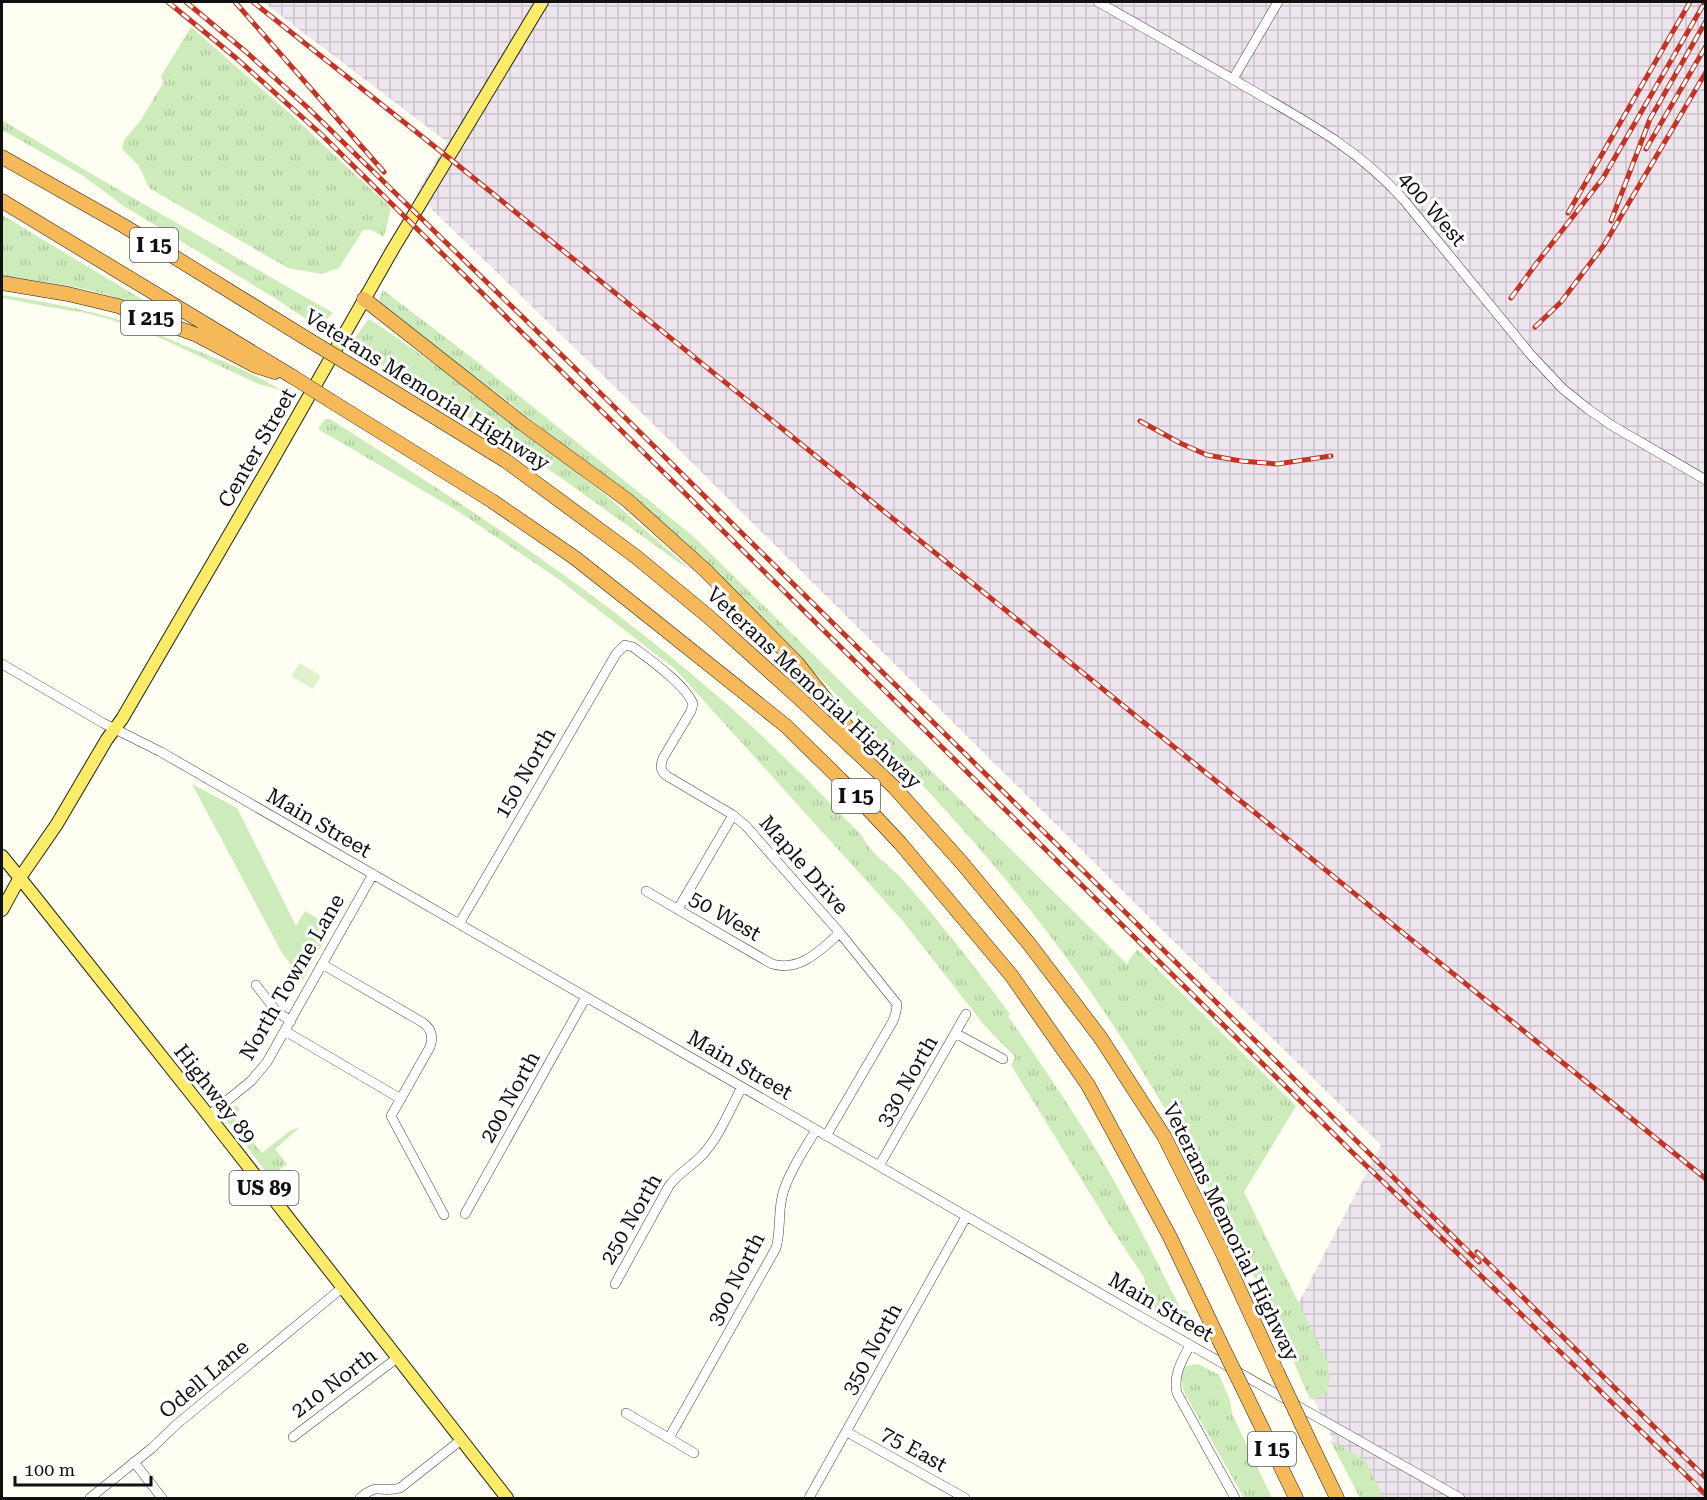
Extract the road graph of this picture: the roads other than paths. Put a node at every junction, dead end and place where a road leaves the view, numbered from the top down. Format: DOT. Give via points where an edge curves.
graph roads {
  1 [pos="542,2"];
  2 [pos="1098,2"];
  3 [pos="1278,2"];
  4 [pos="1233,79"];
  5 [pos="2,157"];
  6 [pos="2,201"];
  7 [pos="2,284"];
  8 [pos="364,300"];
  9 [pos="293,377"];
  10 [pos="1706,480"];
  11 [pos="2,664"];
  12 [pos="115,728"];
  13 [pos="661,769"];
  14 [pos="894,787"];
  15 [pos="733,815"];
  16 [pos="2,856"];
  17 [pos="372,874"];
  18 [pos="19,879"];
  19 [pos="646,891"];
  20 [pos="678,909"];
  21 [pos="2,910"];
  22 [pos="459,924"];
  23 [pos="840,933"];
  24 [pos="322,964"];
  25 [pos="256,985"];
  26 [pos="586,997"];
  27 [pos="966,1014"];
  28 [pos="291,1021"];
  29 [pos="285,1031"];
  30 [pos="955,1033"];
  31 [pos="1003,1059"];
  32 [pos="742,1087"];
  33 [pos="401,1099"];
  34 [pos="208,1116"];
  35 [pos="816,1130"];
  36 [pos="826,1136"];
  37 [pos="879,1166"];
  38 [pos="465,1214"];
  39 [pos="444,1215"];
  40 [pos="966,1217"];
  41 [pos="615,1284"];
  42 [pos="342,1288"];
  43 [pos="1190,1345"];
  44 [pos="397,1358"];
  45 [pos="626,1413"];
  46 [pos="847,1432"];
  47 [pos="292,1437"];
  48 [pos="669,1438"];
  49 [pos="461,1440"];
  50 [pos="694,1453"];
  51 [pos="134,1462"];
  52 [pos="90,1498"];
  53 [pos="162,1498"];
  54 [pos="360,1498"];
  55 [pos="507,1498"];
  56 [pos="809,1498"];
  57 [pos="965,1498"];
  58 [pos="1235,1498"];
  59 [pos="1296,1498"];
  60 [pos="1337,1498"];
  61 [pos="1460,1498"];
  1 -- 8 [label="main road, Center Street"];
  2 -- 4 [label="street, 400 West"];
  3 -- 4 [label="street"];
  4 -- 10 [label="street, 400 West" via="1330,136 1381,176 1531,355 1575,399 1611,425"];
  5 -- 14 [label="highway, Veterans Memorial Highway / I 15, bridge" via="124,226 506,461 635,556 718,625"];
  6 -- 9 [label="highway, I 15"];
  7 -- 9 [label="highway, I 215" via="118,306 197,336 256,366"];
  8 -- 12 [label="main road, Center Street"];
  8 -- 14 [label="highway" via="627,500 705,570 797,663"];
  9 -- 59 [label="highway, I 15, bridge" via="492,501 574,558 786,726 900,843 1011,975 1088,1084 1170,1237"];
  11 -- 12 [label="street, Main Street"];
  12 -- 17 [label="street, Main Street"];
  12 -- 18 [label="main road, Center Street"];
  13 -- 15 [label="street, Maple Drive"];
  13 -- 22 [label="street, 150 North" via="692,701 669,675 627,645 616,654"];
  14 -- 60 [label="highway, Veterans Memorial Highway / I 15, bridge" via="1029,945 1106,1047 1164,1136"];
  15 -- 20 [label="street"];
  15 -- 23 [label="street, Maple Drive"];
  16 -- 18 [label="main road, Highway 89 / US 89"];
  17 -- 22 [label="street, Main Street"];
  17 -- 24 [label="street, North Towne Lane"];
  18 -- 21 [label="main road, Center Street"];
  18 -- 34 [label="main road, Highway 89 / US 89"];
  19 -- 20 [label="street, 50 West"];
  20 -- 23 [label="street, 50 West" via="772,964 789,966 807,961"];
  22 -- 26 [label="street, Main Street"];
  23 -- 36 [label="street, Maple Drive" via="897,1008"];
  24 -- 28 [label="street, North Towne Lane"];
  24 -- 33 [label="street" via="429,1029 430,1047"];
  25 -- 28 [label="street" via="278,1012"];
  26 -- 32 [label="street, Main Street"];
  26 -- 38 [label="street, 200 North"];
  27 -- 30 [label="street, 330 North"];
  28 -- 29 [label="street, North Towne Lane"];
  29 -- 33 [label="street"];
  29 -- 34 [label="street, North Towne Lane" via="257,1075"];
  30 -- 31 [label="street"];
  30 -- 37 [label="street, 330 North"];
  32 -- 35 [label="street, Main Street"];
  32 -- 41 [label="street, 250 North" via="708,1149 669,1186"];
  33 -- 39 [label="street" via="391,1116 393,1122"];
  34 -- 42 [label="main road, Highway 89 / US 89"];
  35 -- 36 [label="street, Main Street"];
  35 -- 48 [label="street, 300 North" via="783,1193 776,1248"];
  36 -- 37 [label="street, Main Street"];
  37 -- 40 [label="street, Main Street"];
  40 -- 43 [label="street, Main Street"];
  40 -- 46 [label="street, 350 North"];
  42 -- 44 [label="main road, Highway 89 / US 89"];
  42 -- 51 [label="street, Odell Lane"];
  43 -- 58 [label="street" via="1177,1371 1177,1393"];
  43 -- 61 [label="street, Main Street"];
  44 -- 47 [label="street, 210 North"];
  44 -- 49 [label="main road, Highway 89 / US 89"];
  45 -- 48 [label="street"];
  46 -- 56 [label="street, 350 North"];
  46 -- 57 [label="street, 75 East"];
  48 -- 50 [label="street"];
  49 -- 54 [label="street" via="400,1488 373,1489"];
  49 -- 55 [label="main road, Highway 89 / US 89"];
  51 -- 52 [label="street, Odell Lane"];
  51 -- 53 [label="street"];
}
